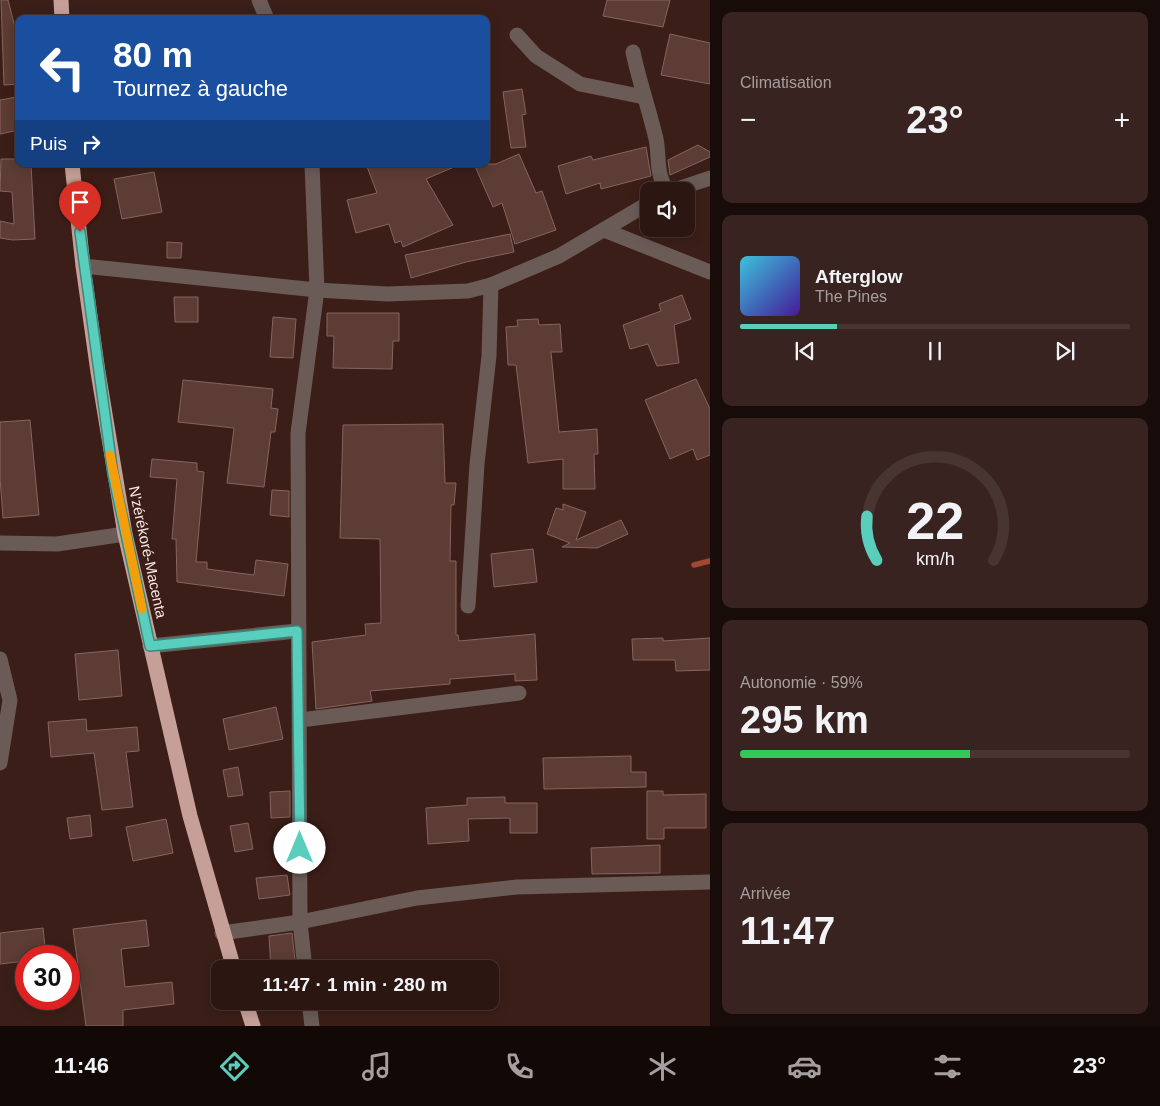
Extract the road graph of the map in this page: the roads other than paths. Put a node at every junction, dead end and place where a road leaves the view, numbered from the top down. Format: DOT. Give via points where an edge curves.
graph roads {
  1 [pos="61,0"];
  2 [pos="259,0"];
  3 [pos="62,15"];
  4 [pos="265,15"];
  5 [pos="517,35"];
  6 [pos="634,52"];
  7 [pos="644,97"];
  8 [pos="72,167"];
  9 [pos="312,167"];
  10 [pos="710,178"];
  11 [pos="663,182"];
  12 [pos="695,183"];
  13 [pos="640,208"];
  14 [pos="604,230"];
  15 [pos="83,266"];
  16 [pos="710,272"];
  17 [pos="491,285"];
  18 [pos="318,290"];
  19 [pos="125,534"];
  20 [pos="0,543"];
  21 [pos="468,606"];
  22 [pos="297,631"];
  23 [pos="150,646"];
  24 [pos="0,659"];
  25 [pos="518,693"];
  26 [pos="300,720"];
  27 [pos="0,763"];
  28 [pos="710,882"];
  29 [pos="300,922"];
  30 [pos="222,933"];
  31 [pos="231,960"];
  32 [pos="304,960"];
  33 [pos="248,1010"];
  34 [pos="310,1010"];
  35 [pos="253,1026"];
  36 [pos="312,1026"];
  1 -- 3 [label="highway"];
  2 -- 4 [label="street"];
  5 -- 7 [label="street" via="536,56 580,84"];
  6 -- 7 [label="street"];
  7 -- 11 [label="street"];
  8 -- 15 [label="highway, N'zérékoré-Macenta"];
  9 -- 18 [label="street"];
  10 -- 12 [label="street"];
  13 -- 14 [label="street"];
  14 -- 16 [label="street"];
  14 -- 17 [label="street" via="559,256"];
  15 -- 18 [label="street"];
  15 -- 19 [label="highway, N'zérékoré-Macenta" via="113,474"];
  17 -- 18 [label="street" via="468,291 387,294"];
  17 -- 21 [label="street" via="489,356 477,464"];
  18 -- 22 [label="street" via="298,433"];
  19 -- 20 [label="street" via="56,544"];
  19 -- 23 [label="highway, N'zérékoré-Macenta"];
  22 -- 23 [label="street"];
  22 -- 26 [label="street"];
  23 -- 30 [label="highway, N'zérékoré-Macenta" via="190,816"];
  24 -- 27 [label="street" via="10,700"];
  25 -- 26 [label="street"];
  26 -- 29 [label="street"];
  28 -- 29 [label="street" via="517,887 417,898"];
  29 -- 30 [label="street"];
  29 -- 32 [label="street"];
  30 -- 31 [label="highway, N'zérékoré-Macenta"];
  33 -- 35 [label="highway"];
  34 -- 36 [label="street"];
}
